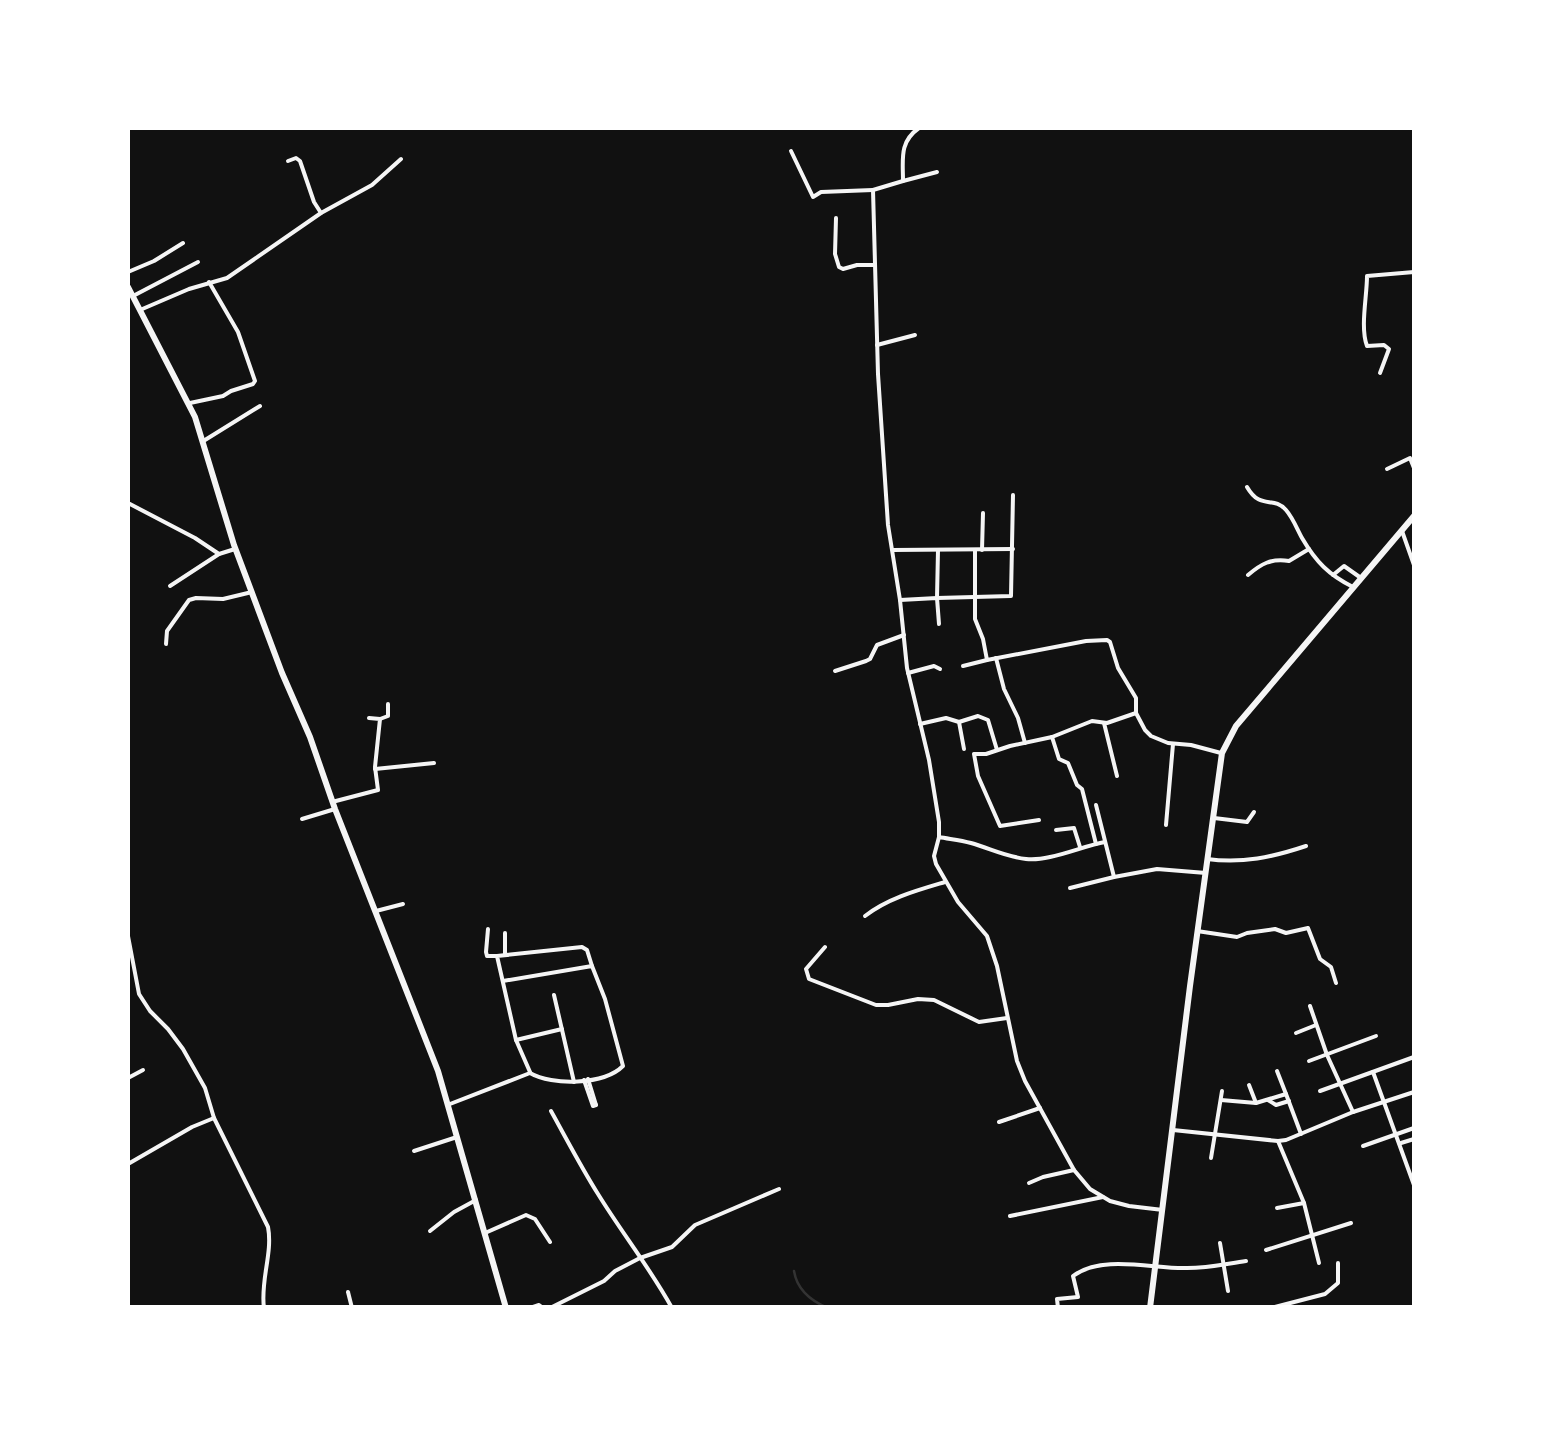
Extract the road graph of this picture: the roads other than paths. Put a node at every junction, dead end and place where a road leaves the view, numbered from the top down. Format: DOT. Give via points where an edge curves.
graph roads {
  1 [pos="919,128"];
  2 [pos="791,151"];
  3 [pos="401,159"];
  4 [pos="288,161"];
  5 [pos="937,172"];
  6 [pos="903,181"];
  7 [pos="872,190"];
  8 [pos="321,214"];
  9 [pos="836,218"];
  10 [pos="184,243"];
  11 [pos="198,262"];
  12 [pos="874,265"];
  13 [pos="128,272"];
  14 [pos="1414,272"];
  15 [pos="209,282"];
  16 [pos="128,287"];
  17 [pos="133,296"];
  18 [pos="140,310"];
  19 [pos="915,335"];
  20 [pos="877,345"];
  21 [pos="1380,374"];
  22 [pos="190,403"];
  23 [pos="260,406"];
  24 [pos="204,440"];
  25 [pos="1414,468"];
  26 [pos="1387,469"];
  27 [pos="1247,487"];
  28 [pos="1013,495"];
  29 [pos="128,504"];
  30 [pos="982,513"];
  31 [pos="1414,516"];
  32 [pos="1402,530"];
  33 [pos="234,545"];
  34 [pos="1309,548"];
  35 [pos="1013,549"];
  36 [pos="893,550"];
  37 [pos="938,550"];
  38 [pos="978,550"];
  39 [pos="219,554"];
  40 [pos="1414,565"];
  41 [pos="1248,575"];
  42 [pos="1332,576"];
  43 [pos="1361,578"];
  44 [pos="170,586"];
  45 [pos="1353,587"];
  46 [pos="252,592"];
  47 [pos="974,597"];
  48 [pos="938,598"];
  49 [pos="900,600"];
  50 [pos="939,624"];
  51 [pos="904,635"];
  52 [pos="166,644"];
  53 [pos="996,658"];
  54 [pos="988,660"];
  55 [pos="963,666"];
  56 [pos="940,669"];
  57 [pos="836,672"];
  58 [pos="908,673"];
  59 [pos="388,704"];
  60 [pos="1136,713"];
  61 [pos="369,718"];
  62 [pos="380,719"];
  63 [pos="958,722"];
  64 [pos="1104,723"];
  65 [pos="920,724"];
  66 [pos="1052,737"];
  67 [pos="1025,743"];
  68 [pos="1172,744"];
  69 [pos="964,749"];
  70 [pos="997,750"];
  71 [pos="1222,753"];
  72 [pos="434,763"];
  73 [pos="376,769"];
  74 [pos="1118,776"];
  75 [pos="334,805"];
  76 [pos="1096,805"];
  77 [pos="1254,812"];
  78 [pos="1214,818"];
  79 [pos="302,819"];
  80 [pos="1038,820"];
  81 [pos="1166,826"];
  82 [pos="1056,830"];
  83 [pos="938,838"];
  84 [pos="1106,842"];
  85 [pos="1096,844"];
  86 [pos="1080,846"];
  87 [pos="1306,846"];
  88 [pos="1207,859"];
  89 [pos="1206,873"];
  90 [pos="1114,877"];
  91 [pos="945,882"];
  92 [pos="1070,888"];
  93 [pos="403,904"];
  94 [pos="376,911"];
  95 [pos="866,916"];
  96 [pos="488,929"];
  97 [pos="1197,931"];
  98 [pos="505,933"];
  99 [pos="128,936"];
  100 [pos="825,947"];
  101 [pos="506,955"];
  102 [pos="497,956"];
  103 [pos="592,966"];
  104 [pos="502,981"];
  105 [pos="1336,983"];
  106 [pos="554,995"];
  107 [pos="1310,1006"];
  108 [pos="1007,1018"];
  109 [pos="1316,1025"];
  110 [pos="562,1028"];
  111 [pos="1296,1033"];
  112 [pos="1376,1036"];
  113 [pos="516,1040"];
  114 [pos="1327,1055"];
  115 [pos="1414,1056"];
  116 [pos="1309,1061"];
  117 [pos="143,1070"];
  118 [pos="1277,1071"];
  119 [pos="1373,1072"];
  120 [pos="530,1073"];
  121 [pos="128,1078"];
  122 [pos="574,1082"];
  123 [pos="1341,1084"];
  124 [pos="1250,1085"];
  125 [pos="1320,1090"];
  126 [pos="1222,1091"];
  127 [pos="1414,1092"];
  128 [pos="1286,1094"];
  129 [pos="1220,1100"];
  130 [pos="1268,1100"];
  131 [pos="1288,1101"];
  132 [pos="1384,1102"];
  133 [pos="1256,1103"];
  134 [pos="448,1104"];
  135 [pos="1040,1108"];
  136 [pos="550,1110"];
  137 [pos="1353,1112"];
  138 [pos="214,1118"];
  139 [pos="999,1122"];
  140 [pos="1414,1128"];
  141 [pos="1176,1130"];
  142 [pos="1214,1134"];
  143 [pos="1301,1134"];
  144 [pos="1396,1134"];
  145 [pos="457,1137"];
  146 [pos="1414,1138"];
  147 [pos="1278,1141"];
  148 [pos="1401,1144"];
  149 [pos="1363,1146"];
  150 [pos="414,1151"];
  151 [pos="1211,1158"];
  152 [pos="128,1164"];
  153 [pos="1074,1170"];
  154 [pos="1029,1184"];
  155 [pos="1414,1184"];
  156 [pos="779,1189"];
  157 [pos="1102,1197"];
  158 [pos="476,1200"];
  159 [pos="1304,1203"];
  160 [pos="1277,1208"];
  161 [pos="1163,1210"];
  162 [pos="1010,1216"];
  163 [pos="1351,1223"];
  164 [pos="430,1231"];
  165 [pos="485,1233"];
  166 [pos="1314,1234"];
  167 [pos="550,1242"];
  168 [pos="1220,1243"];
  169 [pos="1266,1250"];
  170 [pos="640,1258"];
  171 [pos="1246,1260"];
  172 [pos="1319,1262"];
  173 [pos="1224,1264"];
  174 [pos="1338,1264"];
  175 [pos="1156,1266"];
  176 [pos="1228,1291"];
  177 [pos="348,1292"];
  178 [pos="264,1308"];
  179 [pos="352,1308"];
  180 [pos="506,1308"];
  181 [pos="530,1308"];
  182 [pos="543,1308"];
  183 [pos="550,1308"];
  184 [pos="672,1308"];
  185 [pos="1058,1308"];
  186 [pos="1150,1308"];
  187 [pos="1272,1308"];
  1 -- 6 [label="street" via="904,142"];
  2 -- 7 [label="street" via="813,197"];
  3 -- 8 [label="street"];
  4 -- 8 [label="street" via="300,161"];
  5 -- 6 [label="street"];
  6 -- 7 [label="street"];
  7 -- 12 [label="street"];
  8 -- 15 [label="street" via="232,275"];
  9 -- 12 [label="street" via="839,267"];
  10 -- 13 [label="street"];
  11 -- 17 [label="street"];
  12 -- 20 [label="street"];
  14 -- 21 [label="street" via="1366,276 1364,340 1389,349"];
  15 -- 18 [label="street"];
  15 -- 22 [label="street" via="238,332 255,381"];
  16 -- 17 [label="main road"];
  17 -- 18 [label="main road"];
  18 -- 22 [label="main road"];
  19 -- 20 [label="street"];
  20 -- 36 [label="street"];
  22 -- 24 [label="main road"];
  23 -- 24 [label="street"];
  24 -- 33 [label="main road"];
  25 -- 26 [label="street" via="1408,458"];
  27 -- 34 [label="street" via="1257,500 1288,512"];
  28 -- 35 [label="street"];
  29 -- 39 [label="street"];
  30 -- 38 [label="street"];
  31 -- 32 [label="main road"];
  32 -- 40 [label="street"];
  32 -- 43 [label="main road"];
  33 -- 39 [label="street"];
  33 -- 46 [label="main road"];
  34 -- 41 [label="street"];
  34 -- 42 [label="street"];
  35 -- 38 [label="street"];
  35 -- 47 [label="street" via="1012,595"];
  36 -- 37 [label="street"];
  36 -- 49 [label="street"];
  37 -- 38 [label="street"];
  37 -- 48 [label="street"];
  38 -- 47 [label="street"];
  39 -- 44 [label="street"];
  42 -- 43 [label="street" via="1344,566"];
  42 -- 45 [label="street"];
  43 -- 45 [label="main road"];
  45 -- 71 [label="main road" via="1236,726"];
  46 -- 52 [label="street" via="190,600 166,631"];
  46 -- 75 [label="main road"];
  47 -- 48 [label="street"];
  47 -- 54 [label="street"];
  48 -- 49 [label="street"];
  48 -- 50 [label="street"];
  49 -- 51 [label="street"];
  51 -- 57 [label="street"];
  51 -- 58 [label="street"];
  53 -- 54 [label="street"];
  53 -- 60 [label="street" via="1107,640 1136,698"];
  53 -- 67 [label="street"];
  54 -- 55 [label="street"];
  56 -- 58 [label="street"];
  58 -- 65 [label="street"];
  59 -- 62 [label="street" via="388,716"];
  60 -- 64 [label="street"];
  60 -- 68 [label="street" via="1150,736"];
  61 -- 62 [label="street"];
  62 -- 73 [label="street"];
  63 -- 65 [label="street"];
  63 -- 69 [label="street"];
  63 -- 70 [label="street" via="988,720"];
  64 -- 66 [label="street" via="1092,720"];
  64 -- 74 [label="street"];
  65 -- 83 [label="street"];
  66 -- 67 [label="street"];
  66 -- 85 [label="street" via="1082,790"];
  67 -- 70 [label="street"];
  68 -- 71 [label="street"];
  68 -- 81 [label="street"];
  70 -- 80 [label="street" via="974,758 998,824"];
  71 -- 78 [label="main road"];
  72 -- 73 [label="street"];
  73 -- 75 [label="street" via="376,791"];
  75 -- 79 [label="street"];
  75 -- 94 [label="main road"];
  76 -- 84 [label="street"];
  77 -- 78 [label="street" via="1247,822"];
  78 -- 88 [label="main road"];
  82 -- 86 [label="street" via="1073,828"];
  83 -- 86 [label="street" via="1026,859"];
  83 -- 91 [label="street" via="934,856"];
  84 -- 85 [label="street"];
  84 -- 90 [label="street"];
  85 -- 86 [label="street"];
  87 -- 88 [label="street" via="1252,861"];
  88 -- 89 [label="main road"];
  89 -- 90 [label="street" via="1157,869"];
  89 -- 97 [label="main road"];
  90 -- 92 [label="street"];
  91 -- 95 [label="street"];
  91 -- 108 [label="street" via="987,936"];
  93 -- 94 [label="street"];
  94 -- 134 [label="main road"];
  96 -- 102 [label="street" via="487,956"];
  97 -- 105 [label="street" via="1236,937 1308,928"];
  97 -- 141 [label="main road"];
  98 -- 101 [label="street"];
  99 -- 138 [label="street" via="140,994 183,1049"];
  100 -- 108 [label="street" via="806,969 808,978 860,1000 934,1000 979,1022"];
  101 -- 102 [label="street"];
  101 -- 103 [label="street" via="582,947"];
  102 -- 104 [label="street"];
  103 -- 104 [label="street"];
  103 -- 122 [label="street" via="623,1064 616,1072"];
  104 -- 113 [label="street"];
  106 -- 110 [label="street"];
  107 -- 109 [label="street"];
  108 -- 135 [label="street" via="1016,1061"];
  109 -- 111 [label="street"];
  109 -- 114 [label="street"];
  110 -- 113 [label="street"];
  110 -- 122 [label="street"];
  112 -- 114 [label="street"];
  113 -- 120 [label="street"];
  114 -- 116 [label="street"];
  114 -- 123 [label="street"];
  115 -- 119 [label="street"];
  117 -- 121 [label="street"];
  118 -- 128 [label="street"];
  119 -- 123 [label="street"];
  119 -- 132 [label="street"];
  120 -- 122 [label="street"];
  120 -- 134 [label="street"];
  123 -- 125 [label="street"];
  123 -- 137 [label="street"];
  124 -- 133 [label="street"];
  126 -- 129 [label="street"];
  127 -- 132 [label="street"];
  128 -- 130 [label="street"];
  128 -- 131 [label="street"];
  129 -- 133 [label="street"];
  129 -- 142 [label="street"];
  130 -- 131 [label="street"];
  130 -- 133 [label="street"];
  131 -- 143 [label="street"];
  132 -- 137 [label="street"];
  132 -- 144 [label="street"];
  134 -- 145 [label="main road"];
  135 -- 139 [label="street"];
  135 -- 153 [label="street"];
  136 -- 170 [label="street"];
  137 -- 143 [label="street"];
  138 -- 152 [label="street"];
  138 -- 178 [label="street" via="269,1231"];
  140 -- 144 [label="street"];
  141 -- 142 [label="street"];
  141 -- 161 [label="main road"];
  142 -- 147 [label="street"];
  142 -- 151 [label="street"];
  143 -- 147 [label="street"];
  144 -- 148 [label="street"];
  144 -- 149 [label="street"];
  145 -- 150 [label="street"];
  145 -- 158 [label="main road"];
  146 -- 148 [label="street"];
  147 -- 159 [label="street"];
  148 -- 155 [label="street"];
  153 -- 154 [label="street"];
  153 -- 157 [label="street"];
  156 -- 170 [label="street" via="694,1225 678,1244"];
  157 -- 161 [label="street"];
  157 -- 162 [label="street"];
  158 -- 164 [label="street"];
  158 -- 165 [label="main road"];
  159 -- 160 [label="street"];
  159 -- 166 [label="street"];
  161 -- 175 [label="main road"];
  163 -- 166 [label="street"];
  165 -- 167 [label="street" via="526,1215"];
  165 -- 180 [label="main road"];
  166 -- 169 [label="street"];
  166 -- 172 [label="street"];
  168 -- 173 [label="street"];
  170 -- 183 [label="street"];
  170 -- 184 [label="street"];
  171 -- 173 [label="street"];
  173 -- 175 [label="street"];
  173 -- 176 [label="street"];
  174 -- 187 [label="street" via="1338,1283 1325,1294"];
  175 -- 185 [label="street" via="1078,1272 1078,1297 1058,1299"];
  175 -- 186 [label="main road"];
  177 -- 179 [label="street"];
  181 -- 182 [label="street"];
}
